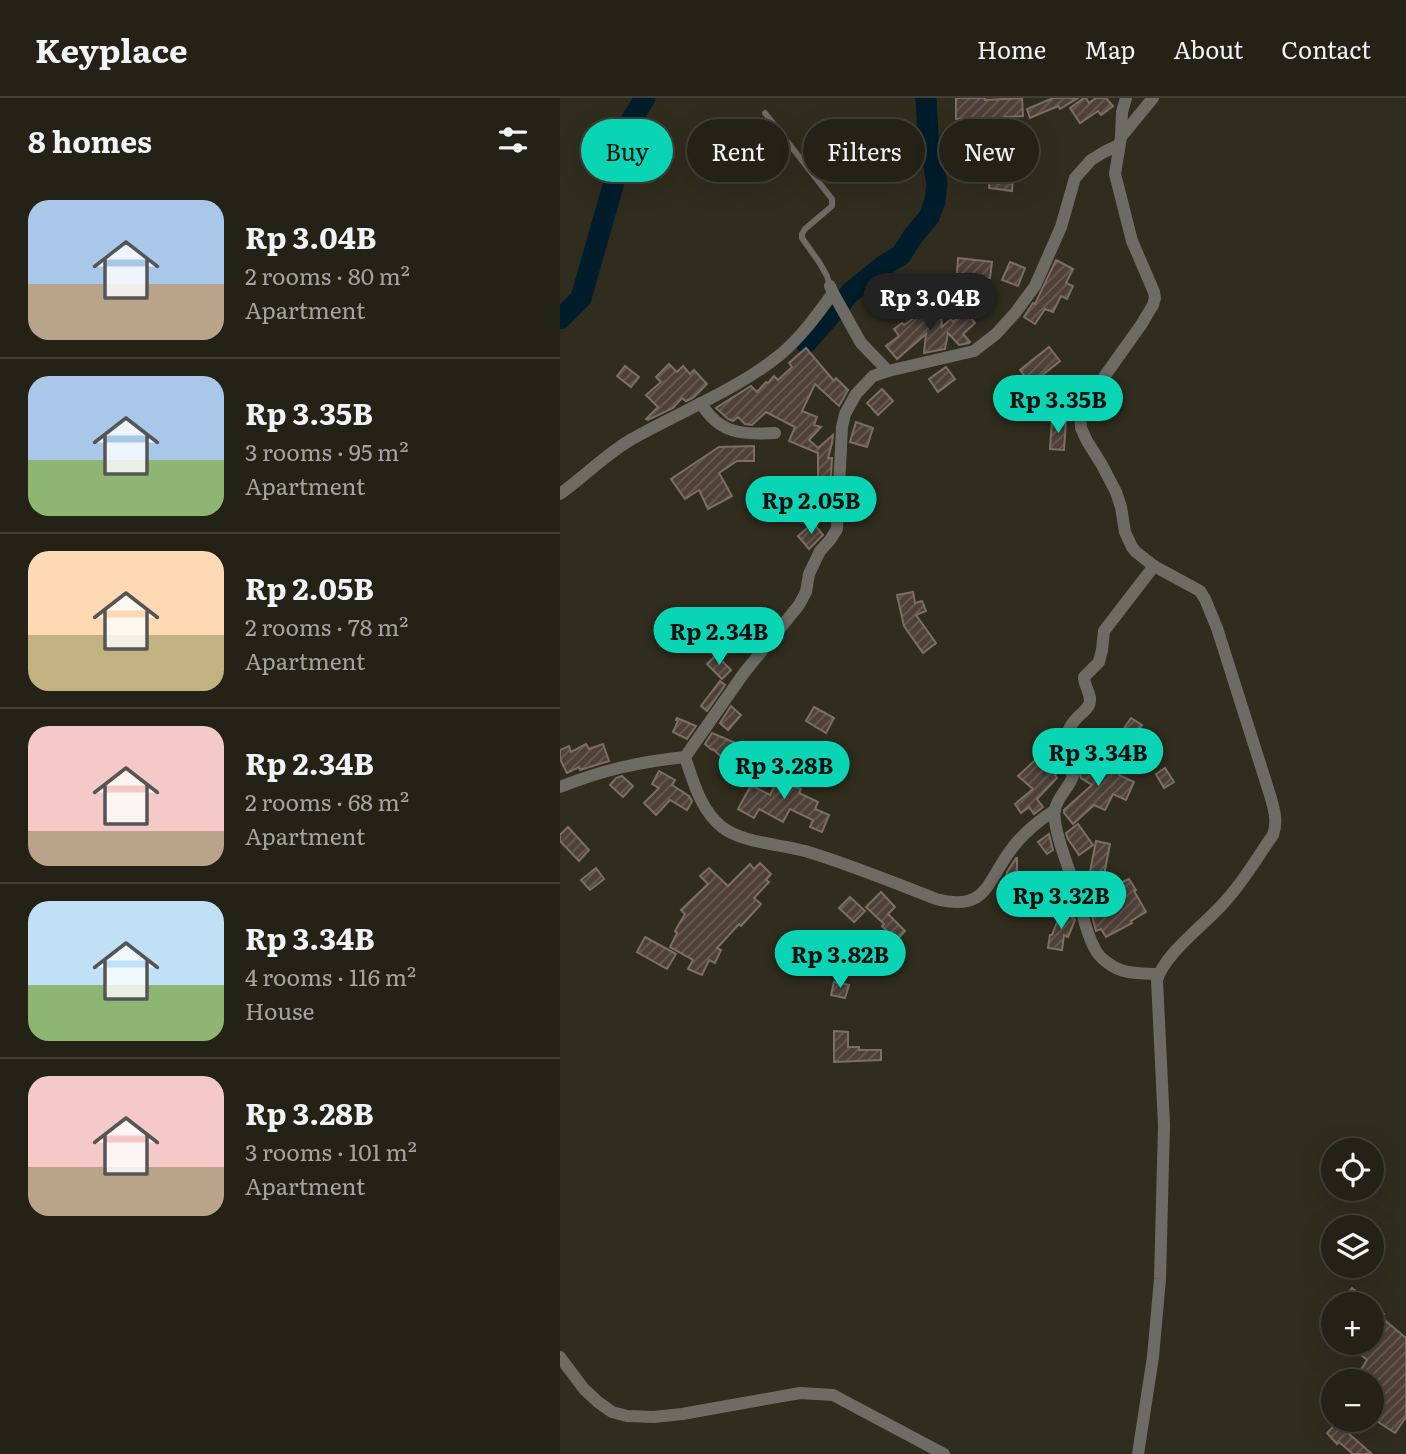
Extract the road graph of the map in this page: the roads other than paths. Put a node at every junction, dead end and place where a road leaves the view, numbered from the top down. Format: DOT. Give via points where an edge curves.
graph roads {
  1 [pos="1126,98"];
  2 [pos="1153,98"];
  3 [pos="765,113"];
  4 [pos="1120,141"];
  5 [pos="834,296"];
  6 [pos="888,371"];
  7 [pos="704,408"];
  8 [pos="775,433"];
  9 [pos="560,494"];
  10 [pos="1154,566"];
  11 [pos="685,757"];
  12 [pos="560,787"];
  13 [pos="1055,810"];
  14 [pos="1159,974"];
  15 [pos="560,1357"];
  16 [pos="944,1454"];
  17 [pos="1138,1454"];
  1 -- 4 [label="street"];
  2 -- 4 [label="street"];
  3 -- 5 [label="lane" via="832,199 832,205 805,229 802,238 827,276"];
  4 -- 6 [label="street" via="1091,160 1075,178 1061,227 1035,286 996,334 974,351"];
  4 -- 10 [label="street" via="1115,174 1118,190 1155,298 1080,417 1087,441 1116,492 1132,547"];
  5 -- 6 [label="street" via="861,343"];
  5 -- 7 [label="street" via="782,353"];
  6 -- 11 [label="street" via="864,384 845,414 836,528 809,574 806,592"];
  7 -- 8 [label="street" via="734,432"];
  7 -- 9 [label="street" via="631,439"];
  10 -- 13 [label="street" via="1104,631 1099,662 1084,677 1090,701 1062,746 1061,755 1073,776"];
  10 -- 14 [label="street" via="1200,591 1205,599 1276,816 1273,835 1242,880"];
  11 -- 12 [label="street" via="621,766"];
  11 -- 13 [label="street" via="698,794 727,830 803,850 950,903 978,896 1018,841"];
  13 -- 14 [label="street" via="1056,831 1094,949 1122,972"];
  14 -- 17 [label="street" via="1164,1125 1160,1279"];
  15 -- 16 [label="street" via="598,1402 627,1416 682,1414 800,1393 833,1395"];
}
